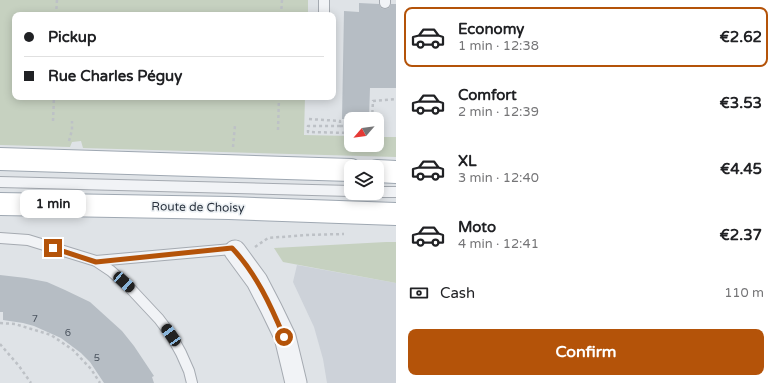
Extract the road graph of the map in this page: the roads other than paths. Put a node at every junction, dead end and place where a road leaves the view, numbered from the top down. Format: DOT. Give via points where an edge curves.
graph roads {
  1 [pos="324,0"];
  2 [pos="324,12"];
  3 [pos="0,159"];
  4 [pos="344,170"];
  5 [pos="384,171"];
  6 [pos="396,172"];
  7 [pos="0,182"];
  8 [pos="344,191"];
  9 [pos="384,192"];
  10 [pos="396,192"];
  11 [pos="0,204"];
  12 [pos="396,214"];
  13 [pos="0,238"];
  14 [pos="243,250"];
  15 [pos="96,262"];
  16 [pos="192,383"];
  17 [pos="296,383"];
  1 -- 2 [label="lane"];
  3 -- 4 [label="main road"];
  5 -- 6 [label="main road"];
  7 -- 8 [label="lane, Route de Choisy"];
  9 -- 10 [label="lane"];
  11 -- 12 [label="main road, Route de Choisy"];
  13 -- 15 [label="lane" via="28,240"];
  14 -- 15 [label="lane" via="232,248"];
  14 -- 17 [label="street" via="284,337"];
  15 -- 16 [label="lane" via="130,288 159,319 181,353"];
}
